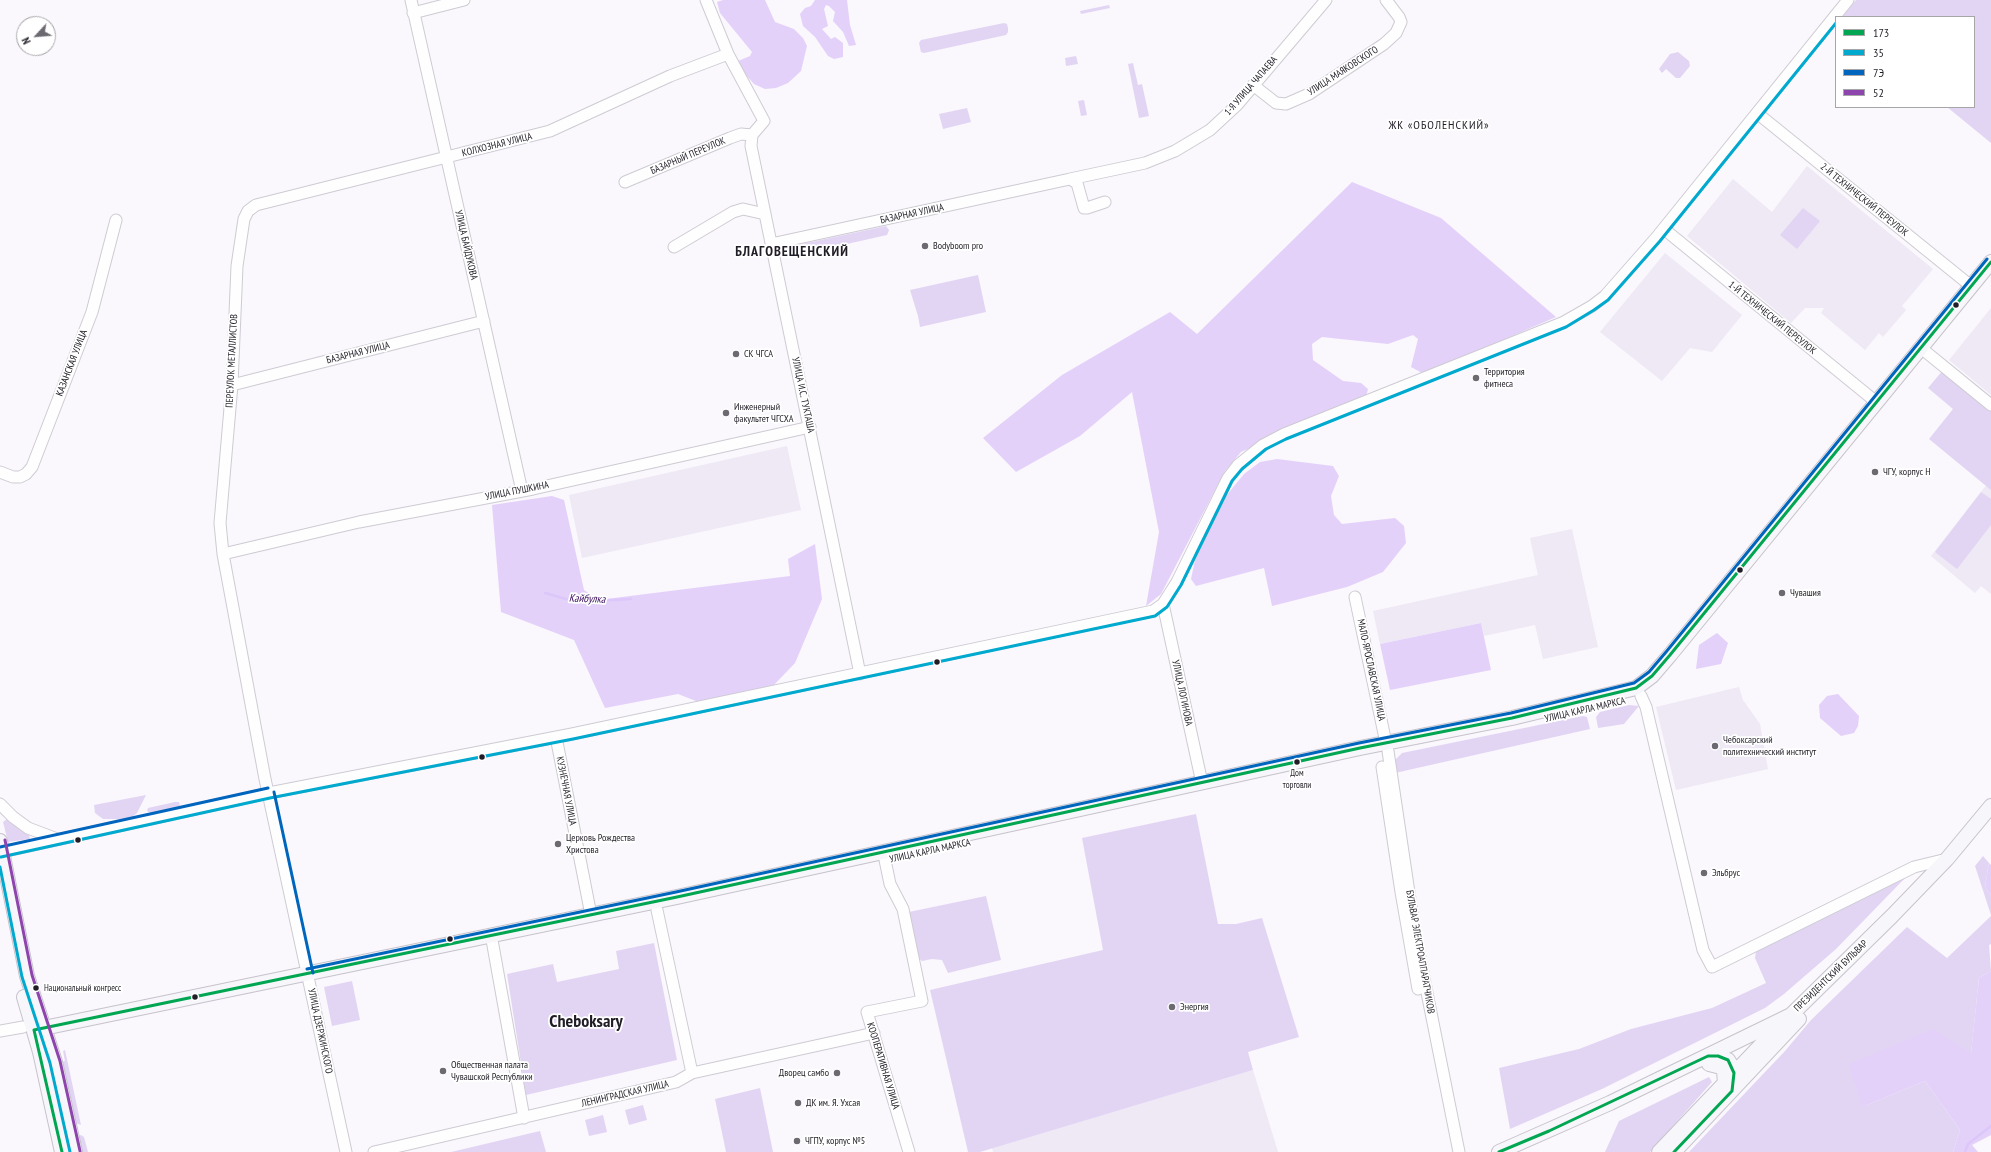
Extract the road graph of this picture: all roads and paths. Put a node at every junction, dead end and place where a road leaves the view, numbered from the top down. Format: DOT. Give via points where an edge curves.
graph roads {
  1 [pos="411,0"];
  2 [pos="464,0"];
  3 [pos="706,0"];
  4 [pos="1326,0"];
  5 [pos="1386,0"];
  6 [pos="1848,0"];
  7 [pos="414,13"];
  8 [pos="1835,16"];
  9 [pos="1835,16"];
  10 [pos="728,54"];
  11 [pos="1253,85"];
  12 [pos="1757,113"];
  13 [pos="752,135"];
  14 [pos="447,158"];
  15 [pos="1070,179"];
  16 [pos="625,182"];
  17 [pos="1052,183"];
  18 [pos="1105,202"];
  19 [pos="256,205"];
  20 [pos="765,214"];
  21 [pos="116,220"];
  22 [pos="1664,229"];
  23 [pos="772,244"];
  24 [pos="674,247"];
  25 [pos="1991,262"];
  26 [pos="1987,275"];
  27 [pos="1974,288"];
  28 [pos="484,321"];
  29 [pos="1924,349"];
  30 [pos="232,385"];
  31 [pos="1991,404"];
  32 [pos="1876,406"];
  33 [pos="810,427"];
  34 [pos="0,472"];
  35 [pos="522,491"];
  36 [pos="223,554"];
  37 [pos="1355,597"];
  38 [pos="1163,604"];
  39 [pos="860,674"];
  40 [pos="1639,692"];
  41 [pos="556,737"];
  42 [pos="1385,749"];
  43 [pos="1203,787"];
  44 [pos="269,793"];
  45 [pos="0,804"];
  46 [pos="1991,806"];
  47 [pos="1991,819"];
  48 [pos="58,840"];
  49 [pos="1,848"];
  50 [pos="884,856"];
  51 [pos="1947,859"];
  52 [pos="0,886"];
  53 [pos="657,910"];
  54 [pos="591,915"];
  55 [pos="488,938"];
  56 [pos="308,974"];
  57 [pos="1795,1017"];
  58 [pos="34,1028"];
  59 [pos="0,1032"];
  60 [pos="874,1033"];
  61 [pos="1772,1033"];
  62 [pos="1723,1057"];
  63 [pos="1709,1060"];
  64 [pos="692,1073"];
  65 [pos="1730,1083"];
  66 [pos="524,1118"];
  67 [pos="62,1152"];
  68 [pos="75,1152"];
  69 [pos="346,1152"];
  70 [pos="374,1152"];
  71 [pos="908,1152"];
  72 [pos="1452,1152"];
  73 [pos="1459,1152"];
  74 [pos="1499,1152"];
  75 [pos="1521,1152"];
  76 [pos="1659,1152"];
  77 [pos="1674,1152"];
  1 -- 7 [label="street, УЛИЦА БАЙДУКОВА"];
  2 -- 7 [label="street"];
  3 -- 10 [label="street"];
  4 -- 11 [label="street, 1-Я УЛИЦА ЧАПАЕВА"];
  5 -- 11 [label="street, УЛИЦА МАЯКОВСКОГО" via="1401,22 1396,33 1384,44 1309,94 1286,104 1276,103"];
  6 -- 9 [label="street"];
  7 -- 14 [label="street, УЛИЦА БАЙДУКОВА"];
  8 -- 12 [label="street"];
  10 -- 13 [label="street" via="764,121"];
  10 -- 14 [label="street, КОЛХОЗНАЯ УЛИЦА" via="670,76 550,131"];
  11 -- 15 [label="street, 1-Я УЛИЦА ЧАПАЕВА" via="1234,108 1214,126 1175,151 1145,163"];
  12 -- 22 [label="street"];
  12 -- 27 [label="street, 2-Й ТЕХНИЧЕСКИЙ ПЕРЕУЛОК"];
  13 -- 16 [label="street, БАЗАРНЫЙ ПЕРЕУЛОК" via="741,134 730,138"];
  13 -- 20 [label="street, УЛИЦА И.С. ТУКТАША" via="751,146"];
  14 -- 19 [label="street, КОЛХОЗНАЯ УЛИЦА"];
  14 -- 28 [label="street, УЛИЦА БАЙДУКОВА"];
  15 -- 17 [label="street, 1-Я УЛИЦА ЧАПАЕВА"];
  15 -- 18 [label="street" via="1077,183 1084,208"];
  17 -- 23 [label="street, БАЗАРНАЯ УЛИЦА"];
  19 -- 30 [label="street, ПЕРЕУЛОК МЕТАЛЛИСТОВ" via="248,211 244,219 237,266"];
  20 -- 23 [label="street, УЛИЦА И.С. ТУКТАША"];
  20 -- 24 [label="street" via="744,209 733,212"];
  21 -- 34 [label="street, КАЗАНСКАЯ УЛИЦА" via="92,312 32,467 20,477 13,478"];
  22 -- 32 [label="street, 1-Й ТЕХНИЧЕСКИЙ ПЕРЕУЛОК"];
  22 -- 38 [label="street" via="1605,296 1576,316 1284,434 1249,455 1228,478 1177,582"];
  23 -- 33 [label="street, УЛИЦА И.С. ТУКТАША"];
  25 -- 26 [label="main road"];
  26 -- 27 [label="main road"];
  27 -- 29 [label="main road"];
  28 -- 30 [label="street, БАЗАРНАЯ УЛИЦА"];
  28 -- 35 [label="street, УЛИЦА БАЙДУКОВА"];
  29 -- 31 [label="street"];
  29 -- 32 [label="main road"];
  30 -- 36 [label="street, ПЕРЕУЛОК МЕТАЛЛИСТОВ" via="220,522"];
  32 -- 40 [label="main road" via="1653,687"];
  33 -- 35 [label="street, УЛИЦА ПУШКИНА"];
  33 -- 39 [label="street, УЛИЦА И.С. ТУКТАША"];
  35 -- 36 [label="street, УЛИЦА ПУШКИНА" via="359,522"];
  36 -- 44 [label="street, УЛИЦА ДЗЕРЖИНСКОГО"];
  37 -- 42 [label="street, МАЛО-ЯРОСЛАВСКАЯ УЛИЦА"];
  38 -- 39 [label="street" via="1143,614"];
  38 -- 43 [label="street, УЛИЦА ЛОГИНОВА"];
  39 -- 41 [label="street"];
  40 -- 42 [label="main road, УЛИЦА КАРЛА МАРКСА" via="1608,705"];
  40 -- 51 [label="street" via="1646,707 1703,950 1712,967 1914,867"];
  41 -- 44 [label="street"];
  41 -- 54 [label="street, КУЗНЕЧНАЯ УЛИЦА"];
  42 -- 43 [label="main road, УЛИЦА КАРЛА МАРКСА"];
  42 -- 72 [label="street, БУЛЬВАР ЭЛЕКТРОАППАРАТЧИКОВ" via="1412,954"];
  42 -- 73 [label="street, БУЛЬВАР ЭЛЕКТРОАППАРАТЧИКОВ" via="1415,933"];
  43 -- 50 [label="main road, УЛИЦА КАРЛА МАРКСА"];
  44 -- 48 [label="street"];
  44 -- 56 [label="street, УЛИЦА ДЗЕРЖИНСКОГО"];
  45 -- 48 [label="street" via="28,828"];
  46 -- 51 [label="main road, ПРЕЗИДЕНТСКИЙ БУЛЬВАР"];
  47 -- 57 [label="main road, ПРЕЗИДЕНТСКИЙ БУЛЬВАР" via="1935,883"];
  48 -- 49 [label="street"];
  49 -- 58 [label="main road" via="27,976"];
  50 -- 53 [label="main road, УЛИЦА КАРЛА МАРКСА"];
  50 -- 54 [label="main road, УЛИЦА КАРЛА МАРКСА"];
  50 -- 60 [label="street, КООПЕРАТИВНАЯ УЛИЦА" via="890,884 902,909 922,1001 867,1012"];
  51 -- 57 [label="main road, ПРЕЗИДЕНТСКИЙ БУЛЬВАР"];
  52 -- 58 [label="main road" via="20,982"];
  53 -- 55 [label="main road, УЛИЦА КАРЛА МАРКСА" via="510,939"];
  53 -- 64 [label="street"];
  54 -- 55 [label="main road, УЛИЦА КАРЛА МАРКСА"];
  55 -- 56 [label="main road, УЛИЦА КАРЛА МАРКСА"];
  55 -- 66 [label="street"];
  56 -- 58 [label="main road, УЛИЦА КАРЛА МАРКСА"];
  56 -- 69 [label="street, УЛИЦА ДЗЕРЖИНСКОГО"];
  57 -- 61 [label="main road"];
  57 -- 63 [label="main road, ПРЕЗИДЕНТСКИЙ БУЛЬВАР"];
  57 -- 65 [label="main road"];
  58 -- 59 [label="street"];
  58 -- 67 [label="main road"];
  58 -- 68 [label="main road" via="55,1062"];
  60 -- 64 [label="street, ЛЕНИНГРАДСКАЯ УЛИЦА"];
  60 -- 71 [label="street, КООПЕРАТИВНАЯ УЛИЦА"];
  61 -- 62 [label="main road"];
  61 -- 65 [label="main road"];
  62 -- 63 [label="main road"];
  62 -- 65 [label="main road" via="1731,1063"];
  63 -- 65 [label="main road" via="1721,1067"];
  63 -- 74 [label="main road, ПРЕЗИДЕНТСКИЙ БУЛЬВАР"];
  63 -- 75 [label="main road, ПРЕЗИДЕНТСКИЙ БУЛЬВАР"];
  64 -- 66 [label="street, ЛЕНИНГРАДСКАЯ УЛИЦА" via="676,1082"];
  65 -- 76 [label="main road"];
  65 -- 77 [label="main road"];
  66 -- 70 [label="street, ЛЕНИНГРАДСКАЯ УЛИЦА"];
}
